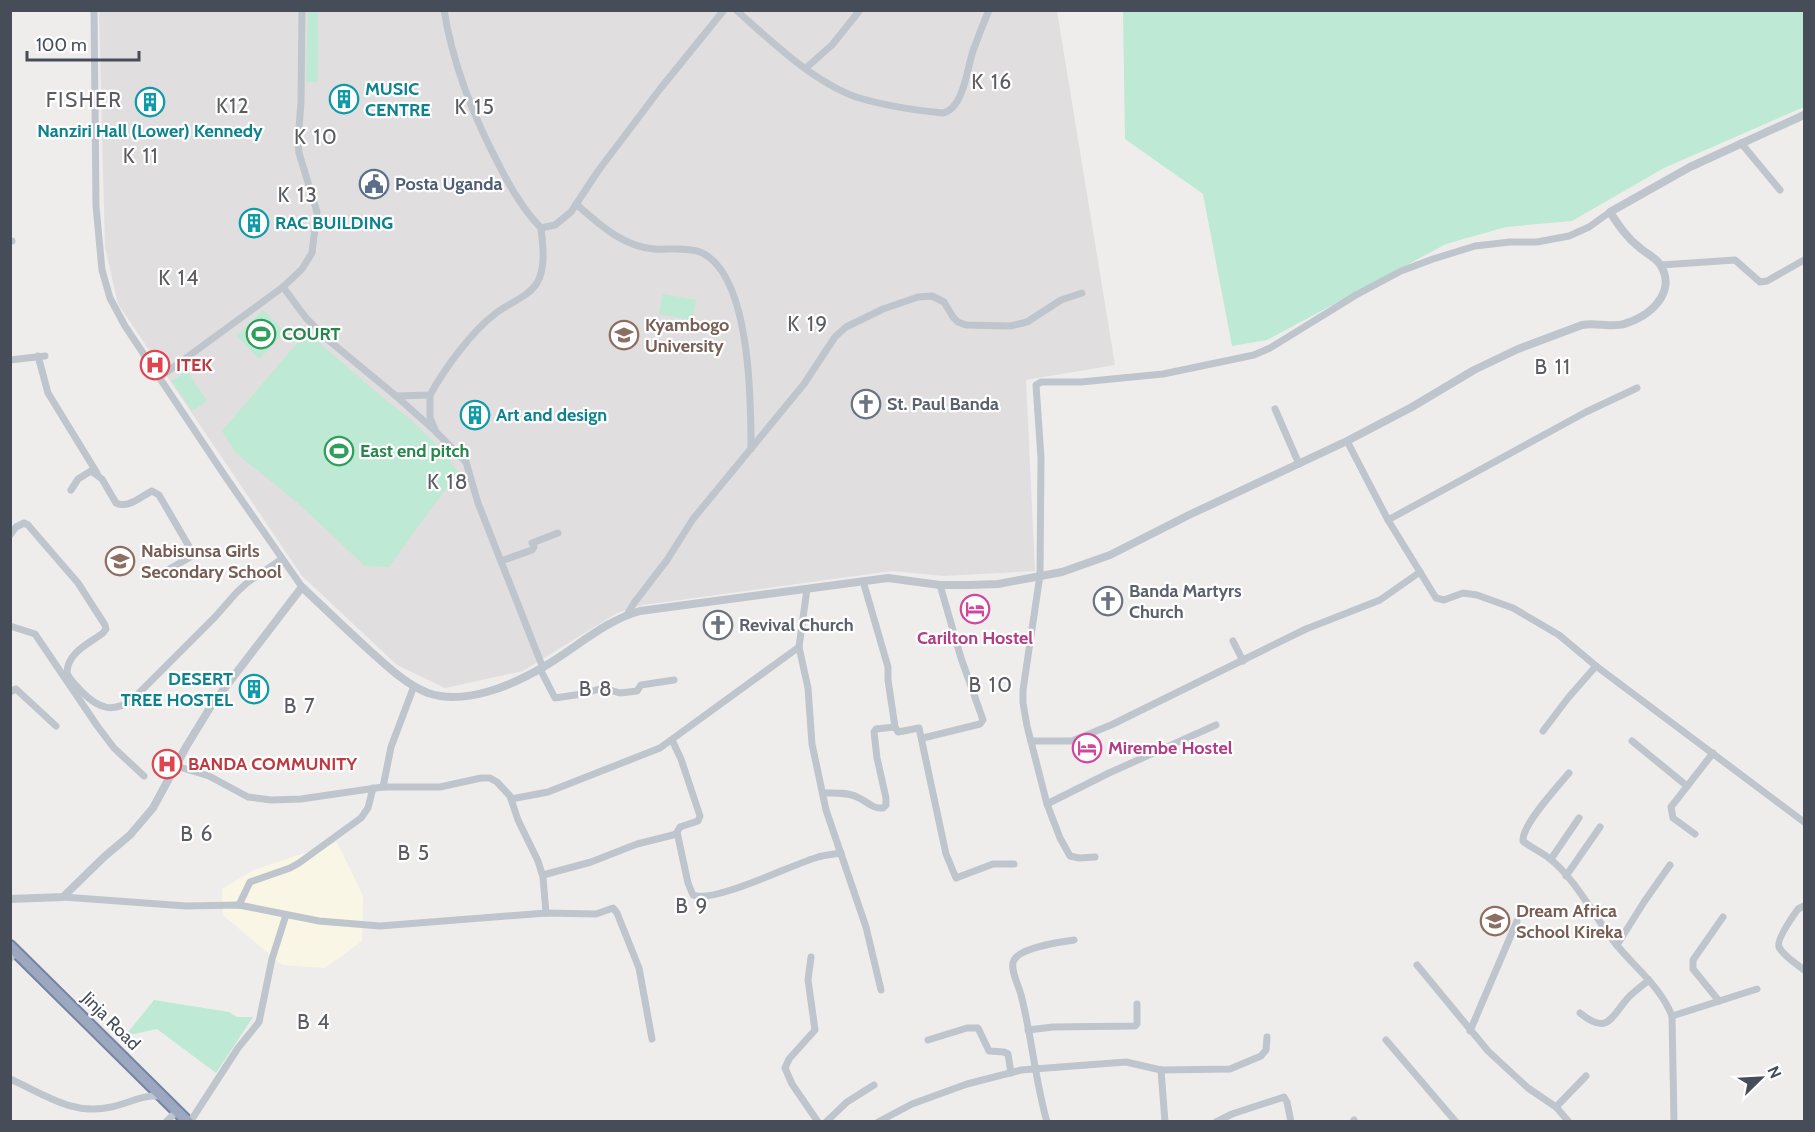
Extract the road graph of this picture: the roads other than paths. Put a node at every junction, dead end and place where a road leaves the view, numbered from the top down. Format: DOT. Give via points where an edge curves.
graph roads {
  1 [pos="94,10"];
  2 [pos="302,10"];
  3 [pos="444,10"];
  4 [pos="724,10"];
  5 [pos="736,10"];
  6 [pos="860,10"];
  7 [pos="989,10"];
  8 [pos="806,68"];
  9 [pos="1804,115"];
  10 [pos="1741,143"];
  11 [pos="1780,190"];
  12 [pos="576,204"];
  13 [pos="1610,212"];
  14 [pos="542,228"];
  15 [pos="1804,260"];
  16 [pos="1661,265"];
  17 [pos="283,287"];
  18 [pos="1082,292"];
  19 [pos="10,360"];
  20 [pos="160,377"];
  21 [pos="1637,388"];
  22 [pos="430,395"];
  23 [pos="396,396"];
  24 [pos="1275,409"];
  25 [pos="436,432"];
  26 [pos="1347,441"];
  27 [pos="751,449"];
  28 [pos="1299,464"];
  29 [pos="98,474"];
  30 [pos="70,490"];
  31 [pos="1388,520"];
  32 [pos="558,533"];
  33 [pos="10,535"];
  34 [pos="282,559"];
  35 [pos="501,561"];
  36 [pos="1420,572"];
  37 [pos="1040,575"];
  38 [pos="156,576"];
  39 [pos="863,581"];
  40 [pos="940,585"];
  41 [pos="302,587"];
  42 [pos="807,589"];
  43 [pos="627,615"];
  44 [pos="10,626"];
  45 [pos="1233,641"];
  46 [pos="799,647"];
  47 [pos="1243,661"];
  48 [pos="1596,666"];
  49 [pos="542,668"];
  50 [pos="674,680"];
  51 [pos="414,686"];
  52 [pos="10,692"];
  53 [pos="1216,725"];
  54 [pos="56,726"];
  55 [pos="895,727"];
  56 [pos="1543,731"];
  57 [pos="923,738"];
  58 [pos="672,740"];
  59 [pos="1031,741"];
  60 [pos="1632,741"];
  61 [pos="1713,753"];
  62 [pos="176,766"];
  63 [pos="1569,773"];
  64 [pos="144,776"];
  65 [pos="1687,786"];
  66 [pos="382,787"];
  67 [pos="373,788"];
  68 [pos="823,794"];
  69 [pos="511,799"];
  70 [pos="1047,804"];
  71 [pos="1579,818"];
  72 [pos="1804,822"];
  73 [pos="1600,827"];
  74 [pos="677,834"];
  75 [pos="1695,834"];
  76 [pos="841,853"];
  77 [pos="1095,857"];
  78 [pos="1551,859"];
  79 [pos="1014,864"];
  80 [pos="1670,865"];
  81 [pos="543,875"];
  82 [pos="1566,876"];
  83 [pos="63,897"];
  84 [pos="10,899"];
  85 [pos="239,905"];
  86 [pos="1804,906"];
  87 [pos="546,913"];
  88 [pos="286,915"];
  89 [pos="1723,917"];
  90 [pos="1517,921"];
  91 [pos="1074,940"];
  92 [pos="1617,945"];
  93 [pos="12,952"];
  94 [pos="810,957"];
  95 [pos="1417,965"];
  96 [pos="1804,970"];
  97 [pos="1649,980"];
  98 [pos="1757,989"];
  99 [pos="881,990"];
  100 [pos="1719,1001"];
  101 [pos="1137,1004"];
  102 [pos="1580,1013"];
  103 [pos="1672,1016"];
  104 [pos="1028,1030"];
  105 [pos="1470,1031"];
  106 [pos="1267,1037"];
  107 [pos="652,1039"];
  108 [pos="928,1040"];
  109 [pos="1386,1040"];
  110 [pos="1036,1069"];
  111 [pos="1161,1070"];
  112 [pos="1011,1073"];
  113 [pos="1586,1076"];
  114 [pos="10,1078"];
  115 [pos="874,1085"];
  116 [pos="163,1096"];
  117 [pos="1556,1107"];
  118 [pos="177,1111"];
  119 [pos="1047,1121"];
  120 [pos="166,1122"];
  121 [pos="189,1122"];
  122 [pos="818,1122"];
  123 [pos="826,1122"];
  124 [pos="878,1122"];
  125 [pos="1165,1122"];
  126 [pos="1216,1122"];
  127 [pos="1291,1122"];
  128 [pos="1456,1122"];
  129 [pos="1569,1122"];
  130 [pos="1674,1122"];
  1 -- 20 [label="street" via="96,206 102,270 116,310"];
  2 -- 17 [label="street" via="298,141 317,212 309,260"];
  3 -- 14 [label="street" via="453,55 479,126 518,199"];
  4 -- 12 [label="street"];
  5 -- 8 [label="street"];
  6 -- 8 [label="street" via="832,45"];
  7 -- 8 [label="street" via="958,100 946,113 903,109 854,96"];
  9 -- 10 [label="street"];
  10 -- 11 [label="street"];
  10 -- 13 [label="street"];
  12 -- 14 [label="street" via="563,220"];
  12 -- 27 [label="street" via="623,241 645,248 697,251 721,271 735,297 743,326"];
  13 -- 16 [label="street" via="1627,237"];
  13 -- 37 [label="street" via="1569,236 1475,246 1401,271 1254,355 1162,374 1038,383 1035,388 1041,458"];
  14 -- 22 [label="street" via="538,281 487,321 449,364"];
  15 -- 16 [label="street" via="1760,282 1736,260"];
  16 -- 26 [label="street" via="1665,290 1661,300 1643,316 1619,325 1582,325 1518,349"];
  17 -- 20 [label="street"];
  17 -- 23 [label="street" via="326,338"];
  18 -- 27 [label="street" via="1061,300 1027,322 1010,326 958,322 944,302 932,296 918,297 860,319 835,337 804,384"];
  19 -- 29 [label="street" via="41,356 48,393"];
  20 -- 34 [label="street"];
  21 -- 31 [label="street"];
  22 -- 23 [label="street"];
  22 -- 25 [label="street" via="430,418"];
  23 -- 25 [label="street"];
  24 -- 28 [label="street"];
  25 -- 35 [label="street" via="466,462"];
  26 -- 28 [label="street"];
  26 -- 31 [label="street"];
  27 -- 43 [label="street" via="693,519"];
  28 -- 37 [label="street" via="1110,555 1062,572"];
  29 -- 30 [label="street" via="87,472"];
  29 -- 38 [label="street" via="119,505 127,505 152,491 159,495 174,519 194,555"];
  31 -- 36 [label="street"];
  32 -- 35 [label="street" via="532,543 532,550"];
  33 -- 34 [label="street" via="20,525 28,525 78,583 105,625 103,633 77,651 67,667 76,685 97,705 105,707 118,708 134,698 237,592"];
  34 -- 41 [label="street"];
  35 -- 49 [label="street"];
  36 -- 47 [label="street" via="1380,600 1306,629"];
  36 -- 48 [label="street" via="1438,599 1463,593 1514,608 1559,635"];
  37 -- 40 [label="street" via="998,584"];
  37 -- 59 [label="street" via="1023,690"];
  39 -- 40 [label="street" via="888,578"];
  39 -- 42 [label="street"];
  39 -- 55 [label="street" via="888,667"];
  40 -- 57 [label="street" via="983,720"];
  41 -- 51 [label="street"];
  41 -- 62 [label="street" via="211,706"];
  42 -- 43 [label="street" via="667,606"];
  42 -- 46 [label="street"];
  43 -- 49 [label="street"];
  44 -- 64 [label="street" via="35,634 114,748"];
  45 -- 47 [label="street"];
  46 -- 58 [label="street"];
  46 -- 68 [label="street"];
  47 -- 59 [label="street" via="1078,739"];
  48 -- 56 [label="street"];
  48 -- 61 [label="street"];
  49 -- 50 [label="street" via="555,698 603,688 620,693 637,691 641,686"];
  49 -- 51 [label="street" via="499,687 462,696 438,695"];
  51 -- 66 [label="street" via="391,747"];
  52 -- 54 [label="street" via="16,689"];
  53 -- 70 [label="street"];
  55 -- 57 [label="street" via="898,732 920,728"];
  55 -- 68 [label="street" via="874,732 885,807 874,807 854,795"];
  57 -- 79 [label="street" via="946,854 956,878 993,864"];
  58 -- 69 [label="street" via="571,784"];
  58 -- 74 [label="street" via="700,818 679,828"];
  59 -- 70 [label="street"];
  60 -- 65 [label="street"];
  61 -- 65 [label="street"];
  61 -- 72 [label="street"];
  62 -- 67 [label="street" via="261,799 291,800"];
  62 -- 83 [label="street" via="141,823"];
  63 -- 78 [label="street" via="1522,837 1523,842"];
  65 -- 75 [label="street" via="1670,811 1672,818"];
  66 -- 67 [label="street"];
  66 -- 69 [label="street" via="450,786 486,777 497,782"];
  67 -- 85 [label="street" via="361,818 291,868 250,882"];
  68 -- 76 [label="street"];
  69 -- 81 [label="street"];
  70 -- 77 [label="street" via="1068,854"];
  71 -- 78 [label="street"];
  73 -- 82 [label="street"];
  74 -- 76 [label="street" via="691,892 700,897 762,879 819,856"];
  74 -- 81 [label="street"];
  76 -- 99 [label="street"];
  78 -- 82 [label="street"];
  80 -- 92 [label="street"];
  81 -- 87 [label="street"];
  82 -- 92 [label="street"];
  83 -- 84 [label="street"];
  83 -- 85 [label="street" via="186,906"];
  85 -- 88 [label="street"];
  86 -- 96 [label="street" via="1798,909 1778,942 1781,950"];
  87 -- 88 [label="street" via="380,926"];
  87 -- 107 [label="street" via="591,915 615,910 639,968"];
  88 -- 121 [label="street" via="259,1022"];
  89 -- 100 [label="street" via="1692,965"];
  90 -- 105 [label="street"];
  91 -- 104 [label="street" via="1035,948 1013,961"];
  92 -- 97 [label="street"];
  93 -- 116 [label="highway, Jinja Road"];
  94 -- 122 [label="street" via="808,980 815,1030 785,1068"];
  95 -- 105 [label="street"];
  97 -- 102 [label="street" via="1603,1024 1592,1023"];
  97 -- 103 [label="street" via="1666,1001"];
  98 -- 100 [label="street"];
  100 -- 103 [label="street"];
  101 -- 104 [label="street" via="1135,1026"];
  103 -- 130 [label="street"];
  104 -- 110 [label="street"];
  105 -- 117 [label="street" via="1509,1072"];
  106 -- 111 [label="street" via="1261,1056 1230,1069"];
  108 -- 112 [label="street" via="978,1028 989,1051 1008,1054"];
  109 -- 128 [label="street"];
  110 -- 111 [label="street" via="1126,1062"];
  110 -- 112 [label="street"];
  110 -- 119 [label="street"];
  111 -- 125 [label="street"];
  112 -- 124 [label="street" via="912,1104"];
  113 -- 117 [label="street"];
  114 -- 116 [label="street" via="86,1111 151,1095"];
  115 -- 123 [label="street" via="847,1102"];
  116 -- 118 [label="highway, Jinja Road"];
  117 -- 129 [label="street"];
  118 -- 120 [label="street"];
  118 -- 121 [label="highway, Jinja Road"];
  126 -- 127 [label="street" via="1284,1098"];
}
